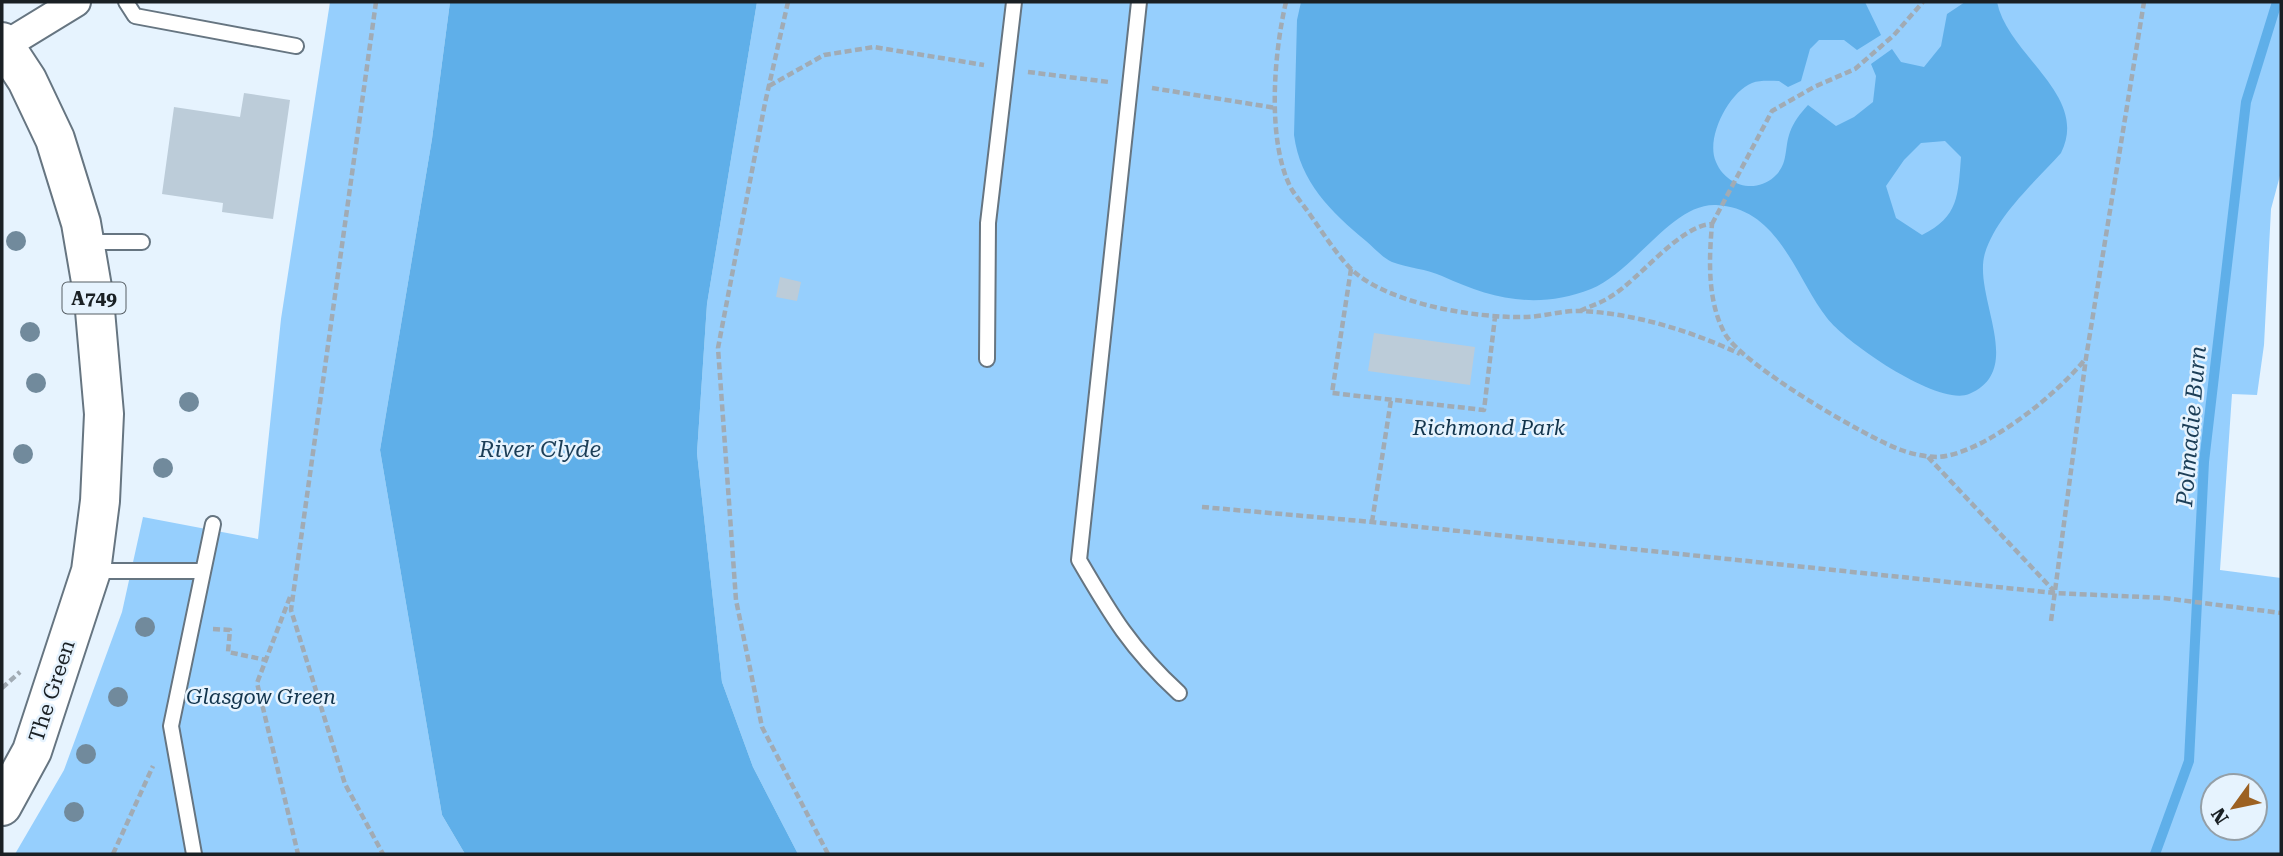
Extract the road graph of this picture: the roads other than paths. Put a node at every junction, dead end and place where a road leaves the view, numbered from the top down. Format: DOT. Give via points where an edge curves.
graph roads {
  1 [pos="76,2"];
  2 [pos="126,2"];
  3 [pos="1014,2"];
  4 [pos="1139,2"];
  5 [pos="3,44"];
  6 [pos="296,46"];
  7 [pos="84,242"];
  8 [pos="142,242"];
  9 [pos="988,359"];
  10 [pos="213,524"];
  11 [pos="91,571"];
  12 [pos="202,571"];
  13 [pos="1180,692"];
  14 [pos="2,806"];
  15 [pos="194,854"];
  1 -- 5 [label="street"];
  2 -- 6 [label="lane" via="135,16"];
  3 -- 9 [label="lane" via="988,223"];
  4 -- 13 [label="lane" via="1079,560 1144,661"];
  5 -- 7 [label="main road, A749" via="27,80 54,139"];
  7 -- 8 [label="lane"];
  7 -- 11 [label="main road, A749" via="104,414"];
  10 -- 12 [label="lane"];
  11 -- 12 [label="lane"];
  11 -- 14 [label="main road, The Green / A749" via="32,751"];
  12 -- 15 [label="lane" via="171,726"];
}
